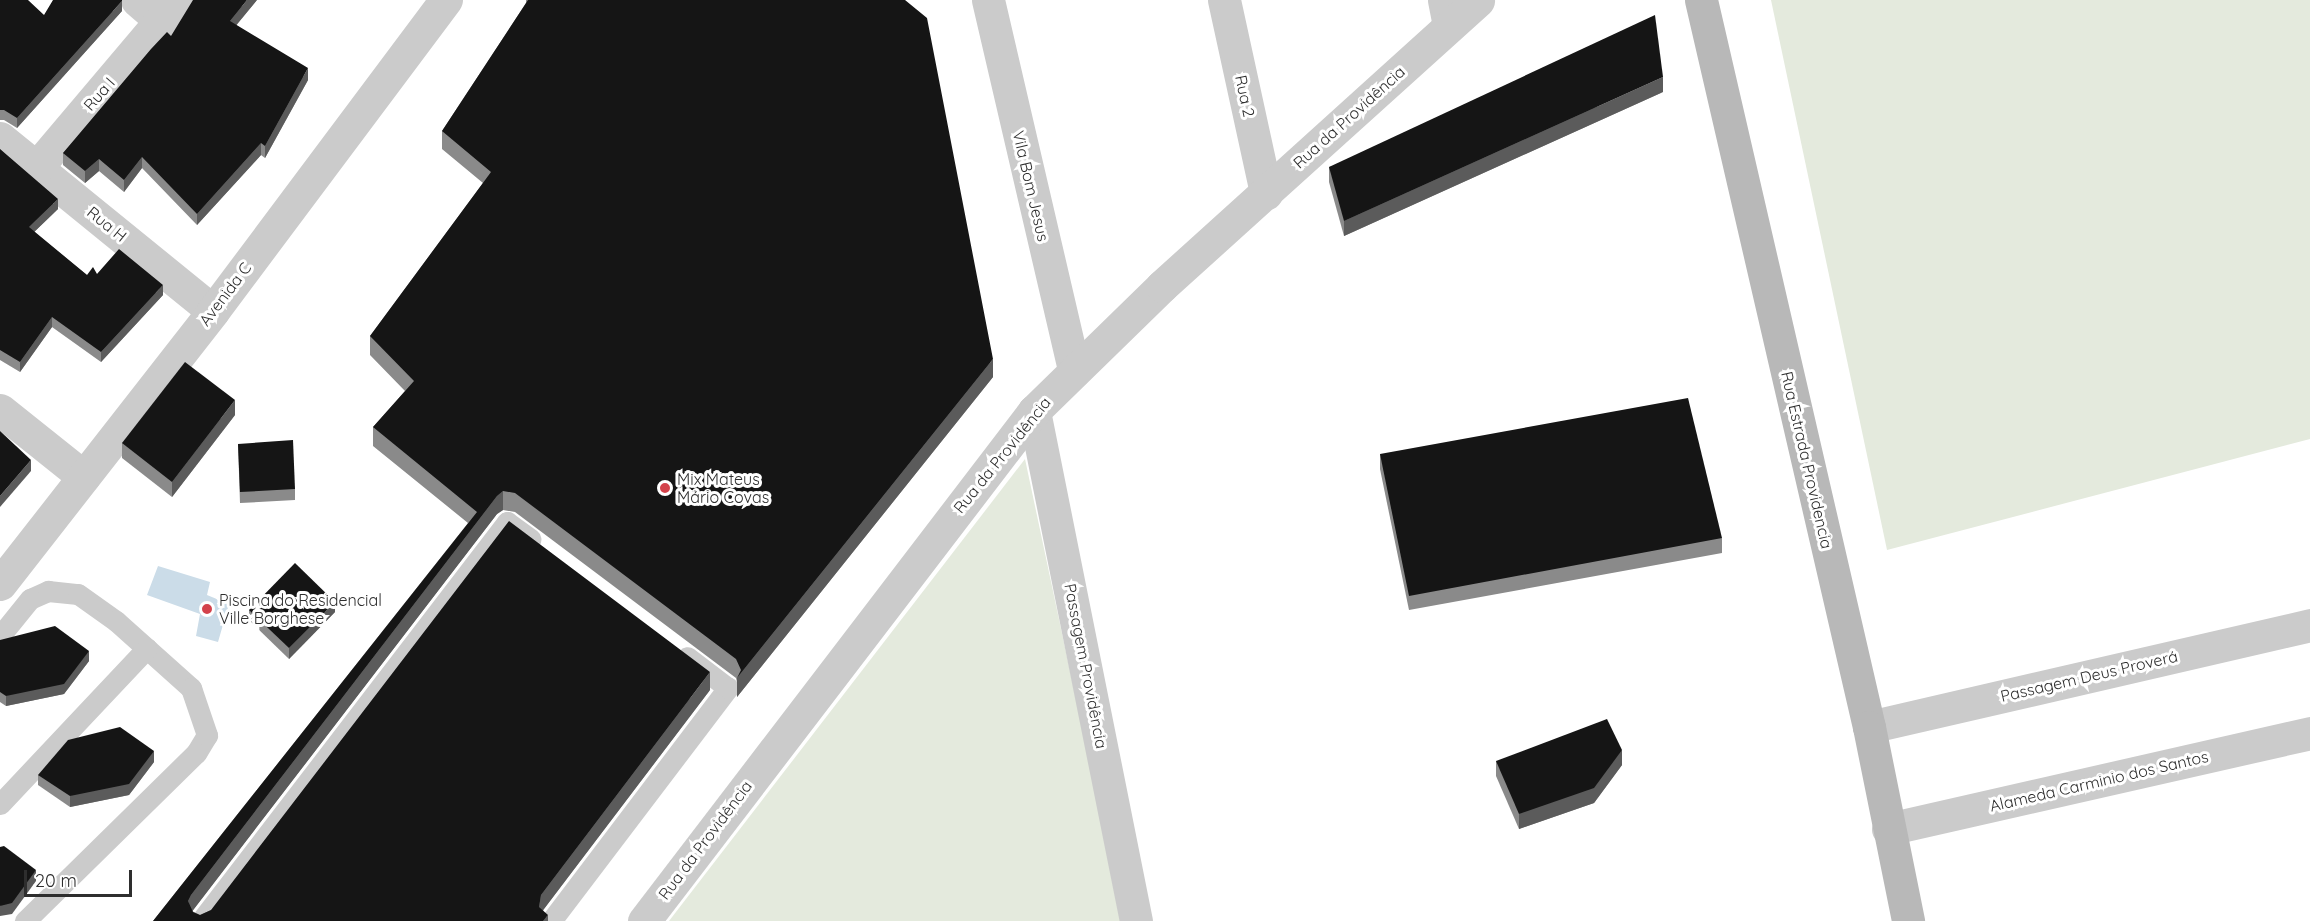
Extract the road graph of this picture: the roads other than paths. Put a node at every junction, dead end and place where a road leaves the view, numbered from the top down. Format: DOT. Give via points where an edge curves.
graph roads {
  1 [pos="137,0"];
  2 [pos="446,0"];
  3 [pos="988,0"];
  4 [pos="1224,0"];
  5 [pos="1478,0"];
  6 [pos="1701,0"];
  7 [pos="170,11"];
  8 [pos="1447,13"];
  9 [pos="0,138"];
  10 [pos="37,166"];
  11 [pos="1266,193"];
  12 [pos="213,311"];
  13 [pos="1074,371"];
  14 [pos="0,410"];
  15 [pos="1034,411"];
  16 [pos="84,477"];
  17 [pos="544,549"];
  18 [pos="0,584"];
  19 [pos="2310,625"];
  20 [pos="0,636"];
  21 [pos="668,643"];
  22 [pos="147,648"];
  23 [pos="1869,727"];
  24 [pos="2310,733"];
  25 [pos="0,804"];
  26 [pos="1888,829"];
  27 [pos="25,921"];
  28 [pos="201,921"];
  29 [pos="551,921"];
  30 [pos="644,921"];
  31 [pos="1136,921"];
  32 [pos="1908,921"];
  1 -- 7 [label="street"];
  2 -- 12 [label="street, Avenida C"];
  3 -- 13 [label="street, Vila Bom Jesus"];
  4 -- 11 [label="street, Rua 2"];
  5 -- 8 [label="street, Rua da Providência"];
  6 -- 23 [label="main road, Rua Estrada Providencia"];
  7 -- 10 [label="street, Rua I"];
  8 -- 11 [label="street, Rua da Providência"];
  9 -- 10 [label="street, Rua H"];
  10 -- 12 [label="street, Rua H"];
  11 -- 13 [label="street, Rua da Providência"];
  12 -- 16 [label="street, Avenida C"];
  13 -- 15 [label="street, Rua da Providência"];
  14 -- 16 [label="street"];
  15 -- 30 [label="street, Rua da Providência"];
  15 -- 31 [label="street, Passagem Providência"];
  16 -- 18 [label="street, Avenida C"];
  17 -- 28 [label="lane" via="507,522"];
  19 -- 23 [label="street, Passagem Deus Proverá"];
  20 -- 22 [label="lane" via="30,599 48,591 78,594"];
  21 -- 29 [label="lane" via="728,688"];
  22 -- 25 [label="lane"];
  22 -- 27 [label="lane" via="191,688 207,735 196,753"];
  23 -- 26 [label="main road, Rua Estrada Providencia"];
  24 -- 26 [label="street, Alameda Carminio dos Santos"];
  26 -- 32 [label="main road, Rua Estrada Providencia"];
}
